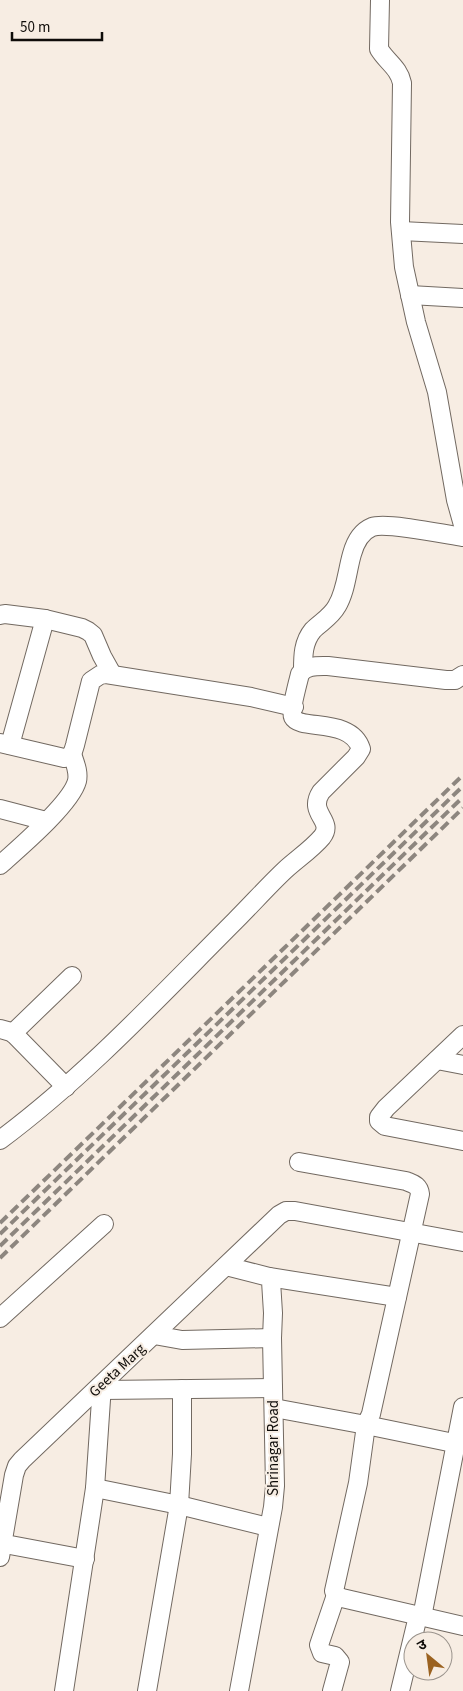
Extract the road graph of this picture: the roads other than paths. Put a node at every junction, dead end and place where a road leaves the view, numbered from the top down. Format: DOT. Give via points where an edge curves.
graph roads {
  1 [pos="380,0"];
  2 [pos="401,232"];
  3 [pos="463,234"];
  4 [pos="410,296"];
  5 [pos="463,298"];
  6 [pos="457,470"];
  7 [pos="463,525"];
  8 [pos="463,537"];
  9 [pos="0,615"];
  10 [pos="44,619"];
  11 [pos="303,670"];
  12 [pos="112,674"];
  13 [pos="463,675"];
  14 [pos="294,707"];
  15 [pos="5,744"];
  16 [pos="72,754"];
  17 [pos="0,809"];
  18 [pos="46,821"];
  19 [pos="0,865"];
  20 [pos="72,976"];
  21 [pos="6,1031"];
  22 [pos="463,1035"];
  23 [pos="437,1060"];
  24 [pos="463,1065"];
  25 [pos="66,1086"];
  26 [pos="0,1140"];
  27 [pos="463,1141"];
  28 [pos="299,1162"];
  29 [pos="104,1224"];
  30 [pos="412,1233"];
  31 [pos="463,1242"];
  32 [pos="226,1266"];
  33 [pos="269,1277"];
  34 [pos="397,1297"];
  35 [pos="0,1318"];
  36 [pos="154,1335"];
  37 [pos="272,1338"];
  38 [pos="102,1387"];
  39 [pos="273,1388"];
  40 [pos="182,1389"];
  41 [pos="274,1408"];
  42 [pos="463,1408"];
  43 [pos="366,1424"];
  44 [pos="459,1444"];
  45 [pos="95,1488"];
  46 [pos="179,1506"];
  47 [pos="268,1527"];
  48 [pos="1,1548"];
  49 [pos="84,1559"];
  50 [pos="336,1595"];
  51 [pos="420,1617"];
  52 [pos="463,1626"];
  53 [pos="64,1691"];
  54 [pos="147,1691"];
  55 [pos="239,1691"];
  56 [pos="332,1691"];
  57 [pos="400,1691"];
  1 -- 2 [label="street" via="379,48 397,70 402,83"];
  2 -- 3 [label="street"];
  2 -- 4 [label="street"];
  4 -- 5 [label="street"];
  4 -- 6 [label="street"];
  6 -- 7 [label="street" via="456,500"];
  8 -- 11 [label="street" via="386,525 364,532 352,552 338,604 308,638"];
  9 -- 10 [label="street"];
  10 -- 12 [label="street" via="88,631"];
  10 -- 15 [label="street"];
  11 -- 13 [label="street" via="328,666 446,680 455,680"];
  11 -- 14 [label="street"];
  12 -- 14 [label="street"];
  12 -- 16 [label="street" via="100,675 92,681"];
  14 -- 25 [label="street" via="292,715 297,721 340,729 348,733 361,749 320,792 316,806 326,825 323,836"];
  15 -- 16 [label="street" via="64,758"];
  16 -- 18 [label="street" via="78,772 77,781 68,798"];
  17 -- 18 [label="street"];
  18 -- 19 [label="street"];
  20 -- 21 [label="street"];
  21 -- 25 [label="street"];
  22 -- 23 [label="street"];
  23 -- 24 [label="street"];
  23 -- 27 [label="street" via="386,1108 379,1121 385,1126"];
  25 -- 26 [label="street"];
  28 -- 30 [label="street" via="415,1184 420,1194"];
  29 -- 35 [label="street"];
  30 -- 31 [label="street"];
  30 -- 32 [label="street, Geeta Marg" via="286,1211"];
  30 -- 34 [label="street"];
  32 -- 33 [label="street"];
  32 -- 36 [label="street, Geeta Marg"];
  33 -- 34 [label="street"];
  33 -- 37 [label="street, Shrinagar Road"];
  34 -- 43 [label="street"];
  36 -- 37 [label="street" via="182,1340"];
  36 -- 38 [label="street, Geeta Marg"];
  37 -- 39 [label="street, Shrinagar Road"];
  38 -- 40 [label="street"];
  38 -- 45 [label="street"];
  38 -- 48 [label="street, Geeta Marg" via="18,1466"];
  39 -- 40 [label="street"];
  39 -- 41 [label="street, Shrinagar Road"];
  40 -- 46 [label="street"];
  41 -- 43 [label="street"];
  41 -- 47 [label="street, Shrinagar Road" via="275,1486"];
  42 -- 44 [label="street"];
  43 -- 44 [label="street"];
  43 -- 50 [label="street" via="358,1483 334,1591"];
  44 -- 51 [label="street"];
  45 -- 46 [label="street"];
  45 -- 49 [label="street"];
  46 -- 47 [label="street"];
  46 -- 54 [label="street"];
  47 -- 55 [label="street, Shrinagar Road"];
  48 -- 49 [label="street"];
  49 -- 53 [label="street"];
  50 -- 51 [label="street"];
  50 -- 56 [label="street" via="319,1645 322,1652 335,1656 340,1662"];
  51 -- 52 [label="street"];
  51 -- 57 [label="street"];
}
